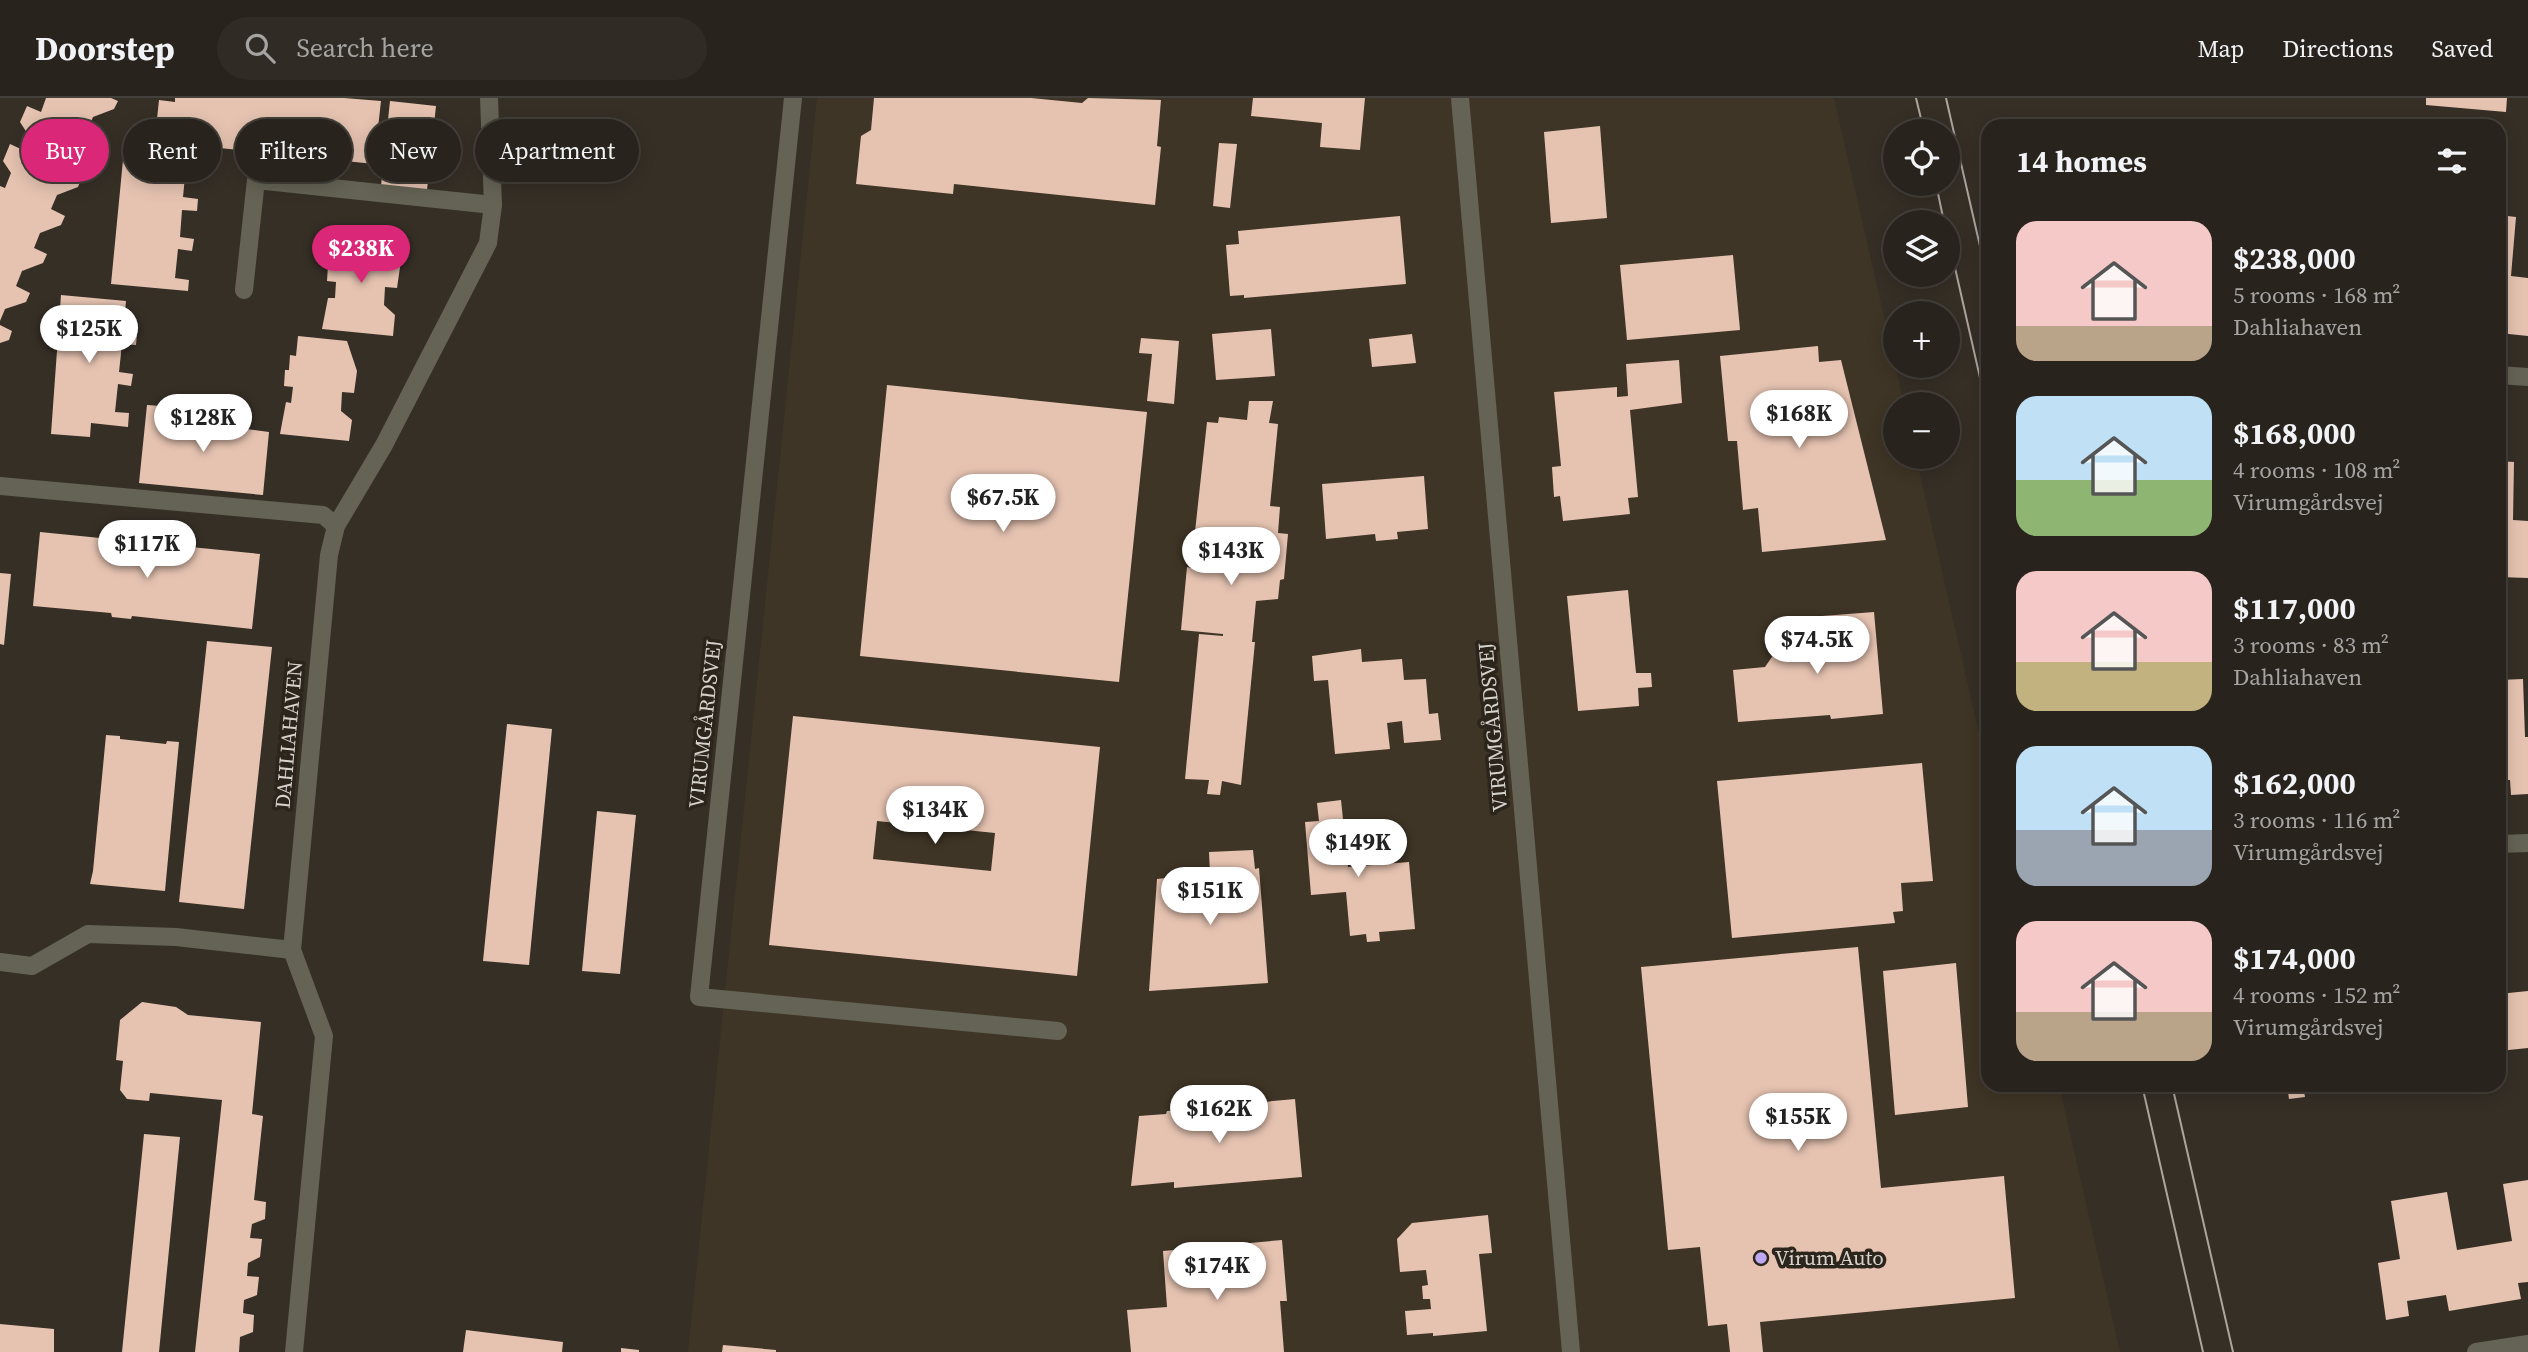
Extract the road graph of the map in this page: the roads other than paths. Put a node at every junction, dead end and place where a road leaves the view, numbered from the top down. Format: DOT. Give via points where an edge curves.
graph roads {
  1 [pos="489,98"];
  2 [pos="793,98"];
  3 [pos="1460,98"];
  4 [pos="493,205"];
  5 [pos="244,290"];
  6 [pos="2506,375"];
  7 [pos="2528,377"];
  8 [pos="0,486"];
  9 [pos="336,526"];
  10 [pos="2528,843"];
  11 [pos="2506,845"];
  12 [pos="292,950"];
  13 [pos="0,962"];
  14 [pos="1058,1031"];
  15 [pos="2528,1343"];
  16 [pos="294,1352"];
  17 [pos="1571,1352"];
  18 [pos="2476,1352"];
  1 -- 4 [label="street, DAHLIAHAVEN"];
  2 -- 14 [label="street, VIRUMGÅRDSVEJ" via="699,997"];
  3 -- 17 [label="street, VIRUMGÅRDSVEJ"];
  4 -- 5 [label="street" via="256,180"];
  4 -- 9 [label="street, DAHLIAHAVEN" via="488,243 384,445"];
  6 -- 7 [label="street"];
  8 -- 9 [label="street" via="323,515"];
  9 -- 12 [label="street, DAHLIAHAVEN" via="329,555"];
  10 -- 11 [label="street"];
  12 -- 13 [label="street" via="176,937 88,934 32,966"];
  12 -- 16 [label="street, DAHLIAHAVEN" via="324,1036"];
  15 -- 18 [label="street"];
}
